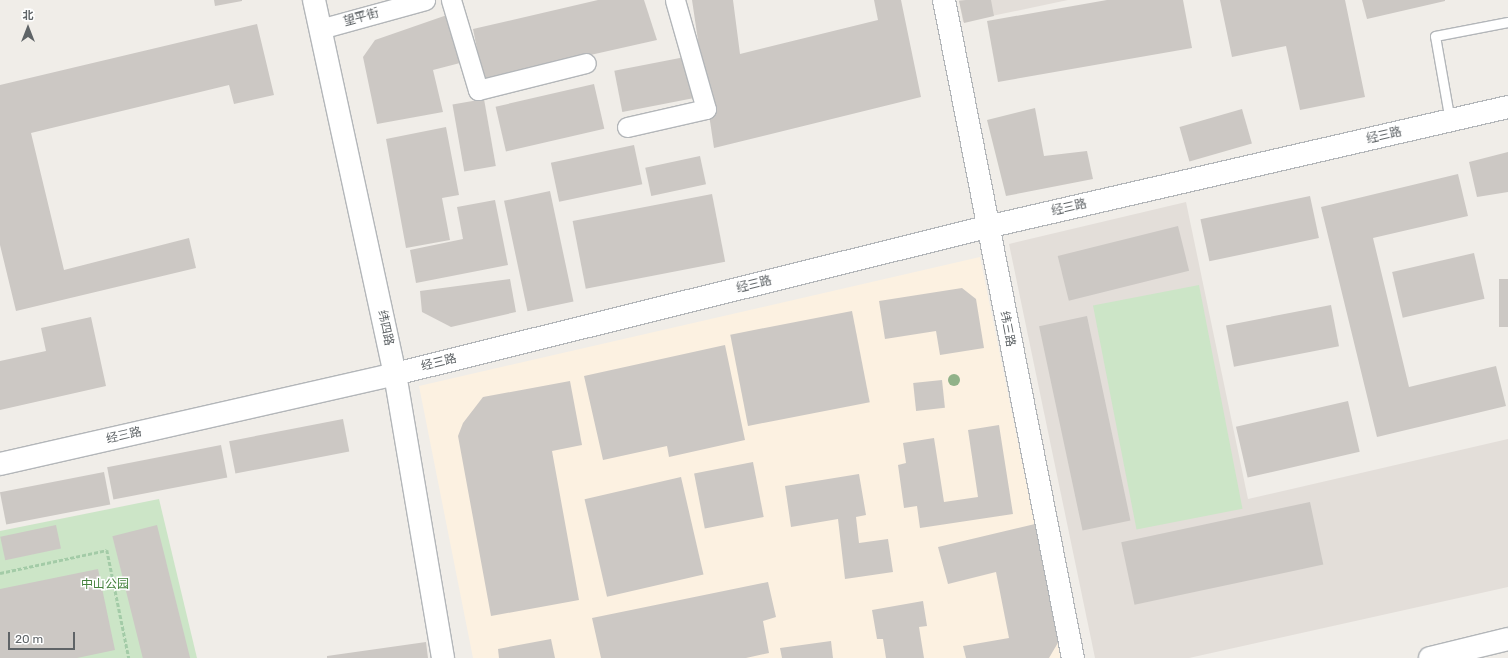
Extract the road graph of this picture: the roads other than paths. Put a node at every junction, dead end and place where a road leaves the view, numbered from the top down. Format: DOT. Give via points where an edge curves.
graph roads {
  1 [pos="314,0"];
  2 [pos="425,0"];
  3 [pos="451,0"];
  4 [pos="675,0"];
  5 [pos="944,0"];
  6 [pos="1508,22"];
  7 [pos="320,29"];
  8 [pos="586,63"];
  9 [pos="1508,107"];
  10 [pos="1450,121"];
  11 [pos="627,127"];
  12 [pos="987,227"];
  13 [pos="394,374"];
  14 [pos="0,464"];
  15 [pos="1508,639"];
  16 [pos="443,658"];
  17 [pos="1073,658"];
  18 [pos="1430,658"];
  1 -- 7 [label="street, 纬四路"];
  2 -- 7 [label="street, 望平街"];
  3 -- 8 [label="street" via="478,90"];
  4 -- 11 [label="street" via="706,110"];
  5 -- 12 [label="street, 纬三路"];
  6 -- 10 [label="lane" via="1435,36"];
  7 -- 13 [label="street, 纬四路"];
  9 -- 10 [label="street, 经三路"];
  10 -- 12 [label="street, 经三路"];
  12 -- 13 [label="street, 经三路"];
  12 -- 17 [label="street, 纬三路"];
  13 -- 14 [label="street, 经三路"];
  13 -- 16 [label="street, 纬四路"];
  15 -- 18 [label="street"];
}
